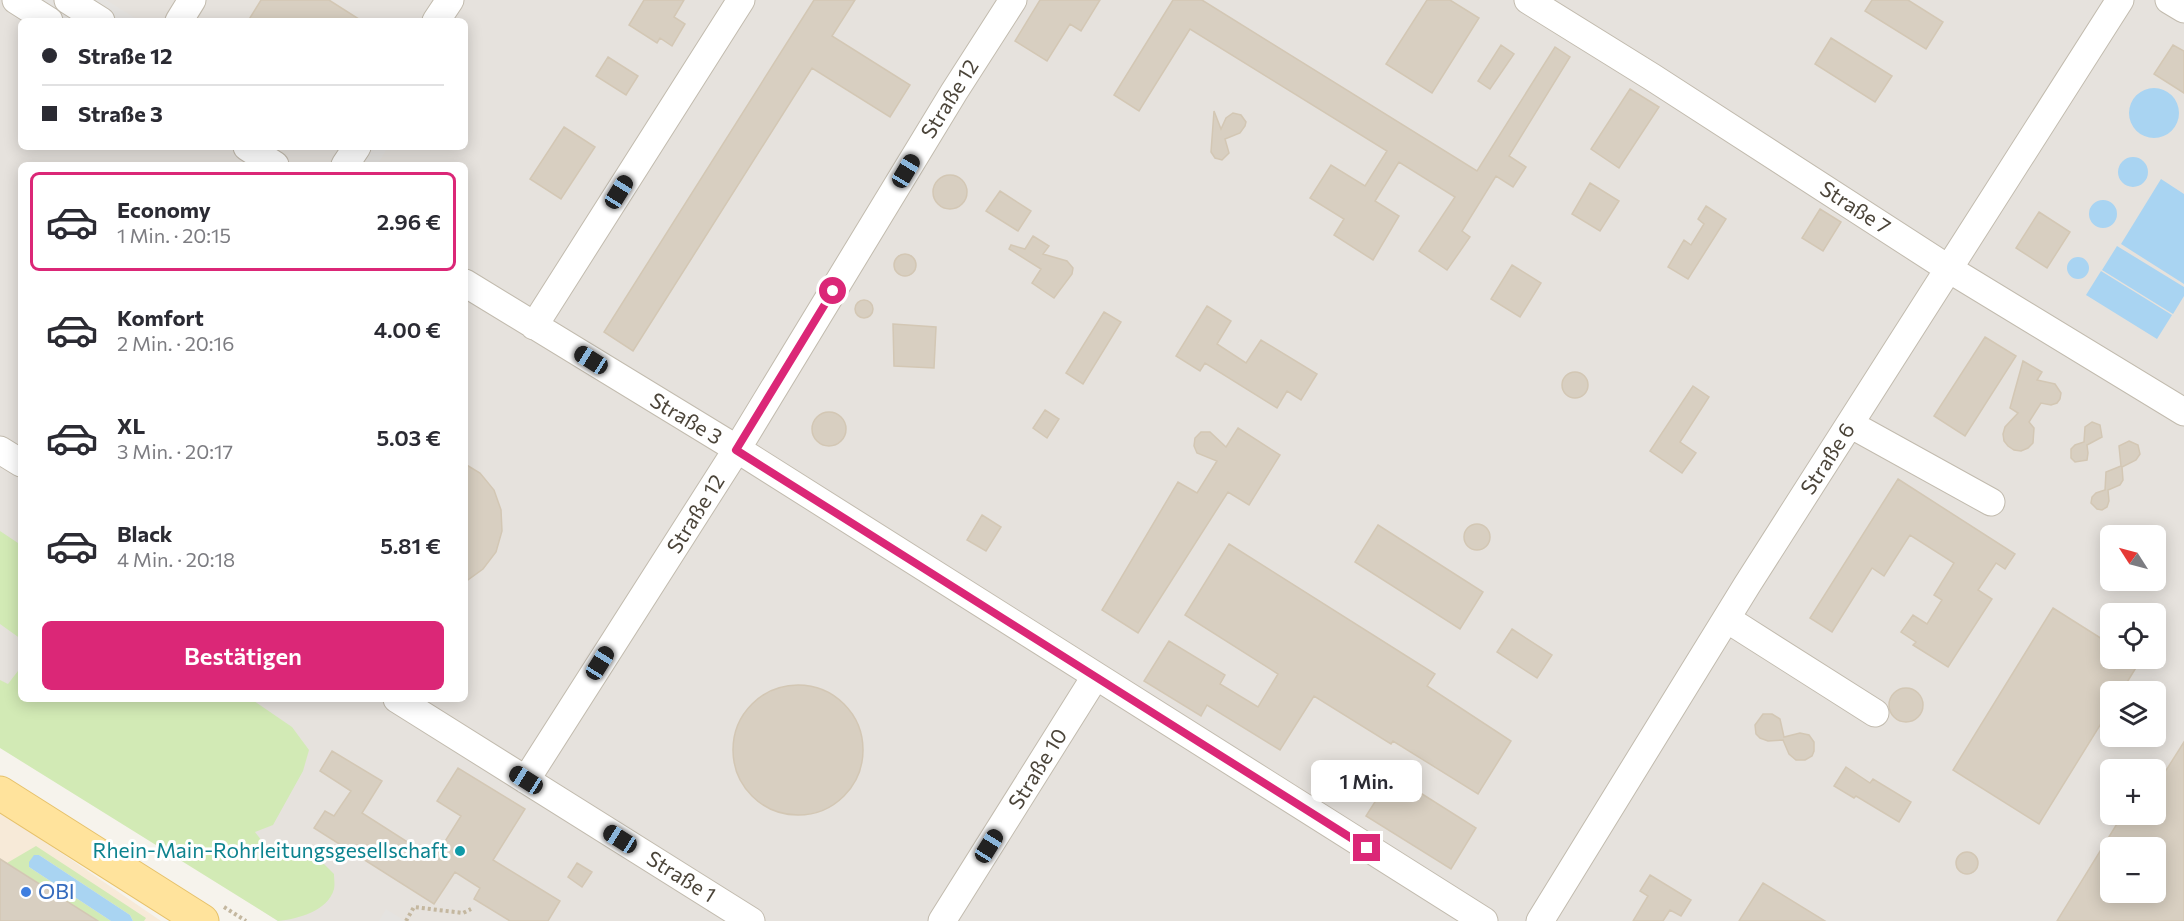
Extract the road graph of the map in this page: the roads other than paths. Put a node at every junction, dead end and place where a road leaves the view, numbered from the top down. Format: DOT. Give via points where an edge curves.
graph roads {
  1 [pos="68,0"];
  2 [pos="192,0"];
  3 [pos="450,0"];
  4 [pos="741,0"];
  5 [pos="1013,0"];
  6 [pos="1528,0"];
  7 [pos="2120,0"];
  8 [pos="2169,0"];
  9 [pos="11,1"];
  10 [pos="2184,9"];
  11 [pos="43,18"];
  12 [pos="96,18"];
  13 [pos="181,18"];
  14 [pos="438,18"];
  15 [pos="252,150"];
  16 [pos="270,162"];
  17 [pos="1949,269"];
  18 [pos="468,285"];
  19 [pos="534,326"];
  20 [pos="2184,412"];
  21 [pos="1850,424"];
  22 [pos="0,450"];
  23 [pos="736,450"];
  24 [pos="18,461"];
  25 [pos="1991,502"];
  26 [pos="1727,619"];
  27 [pos="1095,677"];
  28 [pos="402,702"];
  29 [pos="1875,713"];
  30 [pos="526,780"];
  31 [pos="0,793"];
  32 [pos="202,921"];
  33 [pos="751,921"];
  34 [pos="942,921"];
  35 [pos="1484,921"];
  36 [pos="1540,921"];
  1 -- 12 [label="lane"];
  2 -- 13 [label="lane"];
  3 -- 14 [label="lane"];
  4 -- 19 [label="lane"];
  5 -- 23 [label="lane, Straße 12"];
  6 -- 17 [label="lane, Straße 7"];
  7 -- 17 [label="lane, Straße 6"];
  8 -- 10 [label="lane"];
  9 -- 11 [label="lane"];
  15 -- 16 [label="lane"];
  17 -- 20 [label="lane, Straße 7"];
  17 -- 21 [label="lane, Straße 6"];
  18 -- 19 [label="lane, Straße 3"];
  19 -- 23 [label="lane, Straße 3"];
  21 -- 25 [label="lane"];
  21 -- 26 [label="lane, Straße 6"];
  22 -- 24 [label="lane"];
  23 -- 27 [label="lane, Straße 3"];
  23 -- 30 [label="lane, Straße 12"];
  26 -- 29 [label="lane"];
  26 -- 36 [label="lane, Straße 6"];
  27 -- 34 [label="lane, Straße 10"];
  27 -- 35 [label="lane, Straße 3"];
  28 -- 30 [label="lane, Straße 1"];
  30 -- 33 [label="lane, Straße 1"];
  31 -- 32 [label="main road"];
}
